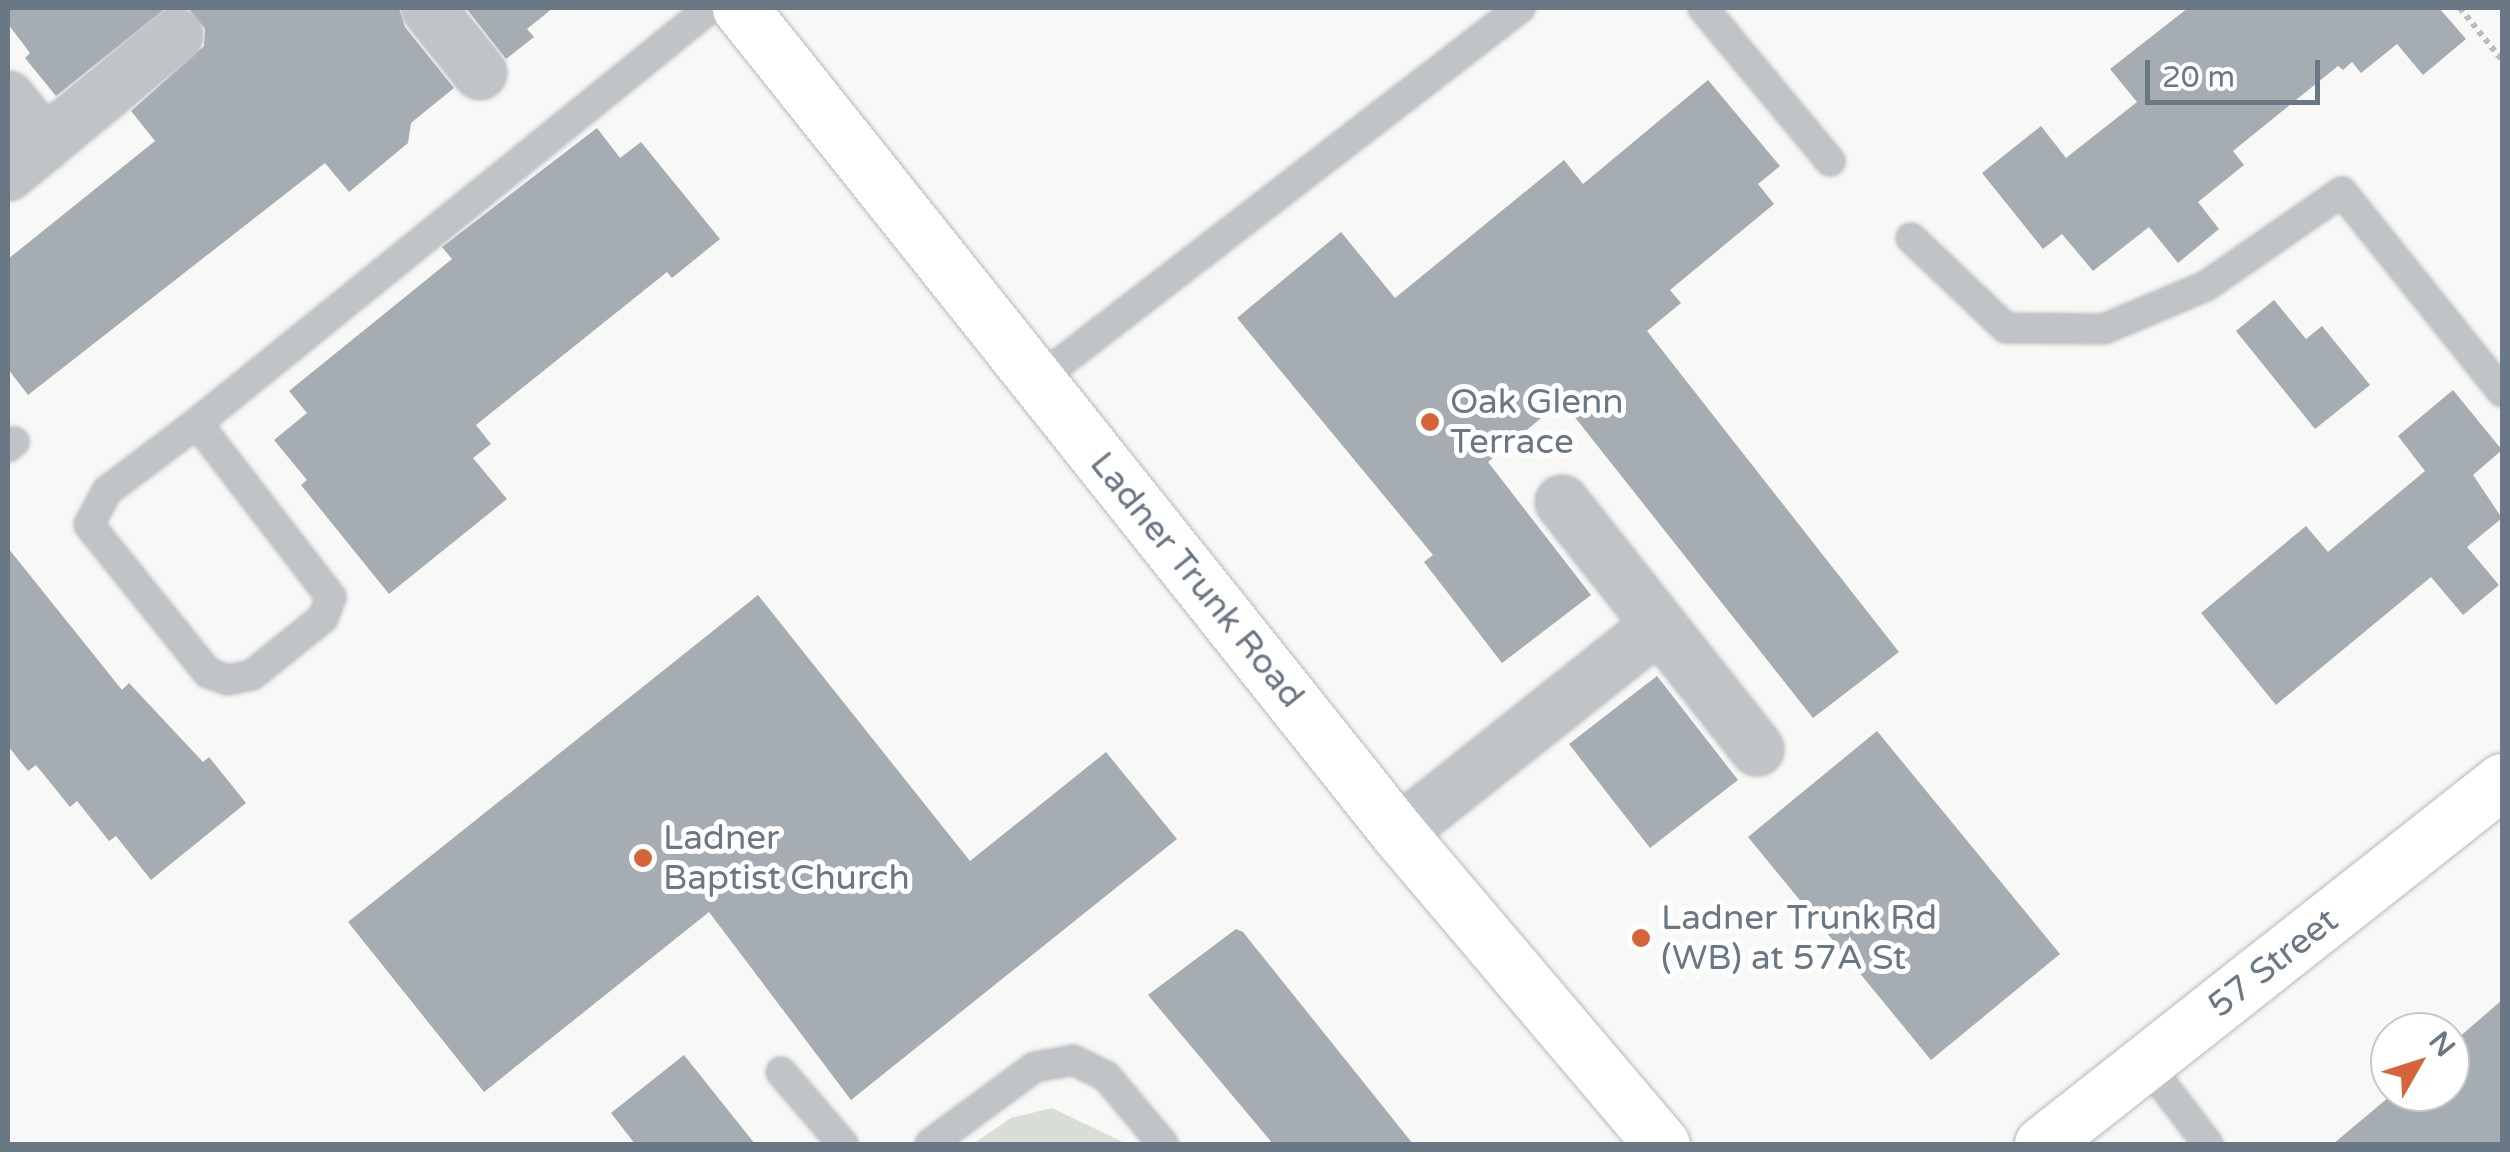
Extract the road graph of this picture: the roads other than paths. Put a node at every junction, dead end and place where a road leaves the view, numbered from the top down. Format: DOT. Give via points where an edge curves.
graph roads {
  1 [pos="428,8"];
  2 [pos="710,8"];
  3 [pos="740,8"];
  4 [pos="1520,8"];
  5 [pos="1703,8"];
  6 [pos="176,34"];
  7 [pos="480,73"];
  8 [pos="8,98"];
  9 [pos="26,159"];
  10 [pos="1830,161"];
  11 [pos="1911,238"];
  12 [pos="1038,380"];
  13 [pos="2502,392"];
  14 [pos="198,423"];
  15 [pos="1562,502"];
  16 [pos="1658,626"];
  17 [pos="1757,749"];
  18 [pos="2502,780"];
  19 [pos="1398,833"];
  20 [pos="2146,1062"];
  21 [pos="781,1072"];
  22 [pos="843,1144"];
  23 [pos="930,1144"];
  24 [pos="1163,1144"];
  25 [pos="1662,1144"];
  26 [pos="2042,1144"];
  27 [pos="2208,1144"];
  1 -- 7 [label="street"];
  2 -- 14 [label="lane"];
  3 -- 12 [label="main road, Ladner Trunk Road"];
  4 -- 12 [label="lane"];
  5 -- 10 [label="lane"];
  6 -- 9 [label="street"];
  8 -- 9 [label="street"];
  11 -- 13 [label="lane" via="2006,328 2104,329 2206,286 2342,192"];
  12 -- 19 [label="main road, Ladner Trunk Road"];
  14 -- 14 [label="lane" via="106,490 89,525 208,674 227,680 252,676 323,618 332,598"];
  15 -- 16 [label="street"];
  16 -- 17 [label="street"];
  16 -- 19 [label="street"];
  18 -- 20 [label="main road, 57 Street"];
  19 -- 25 [label="main road, Ladner Trunk Road"];
  20 -- 26 [label="main road, 57 Street"];
  20 -- 27 [label="lane"];
  21 -- 22 [label="lane"];
  23 -- 24 [label="lane" via="1035,1067 1073,1060 1106,1076"];
}
